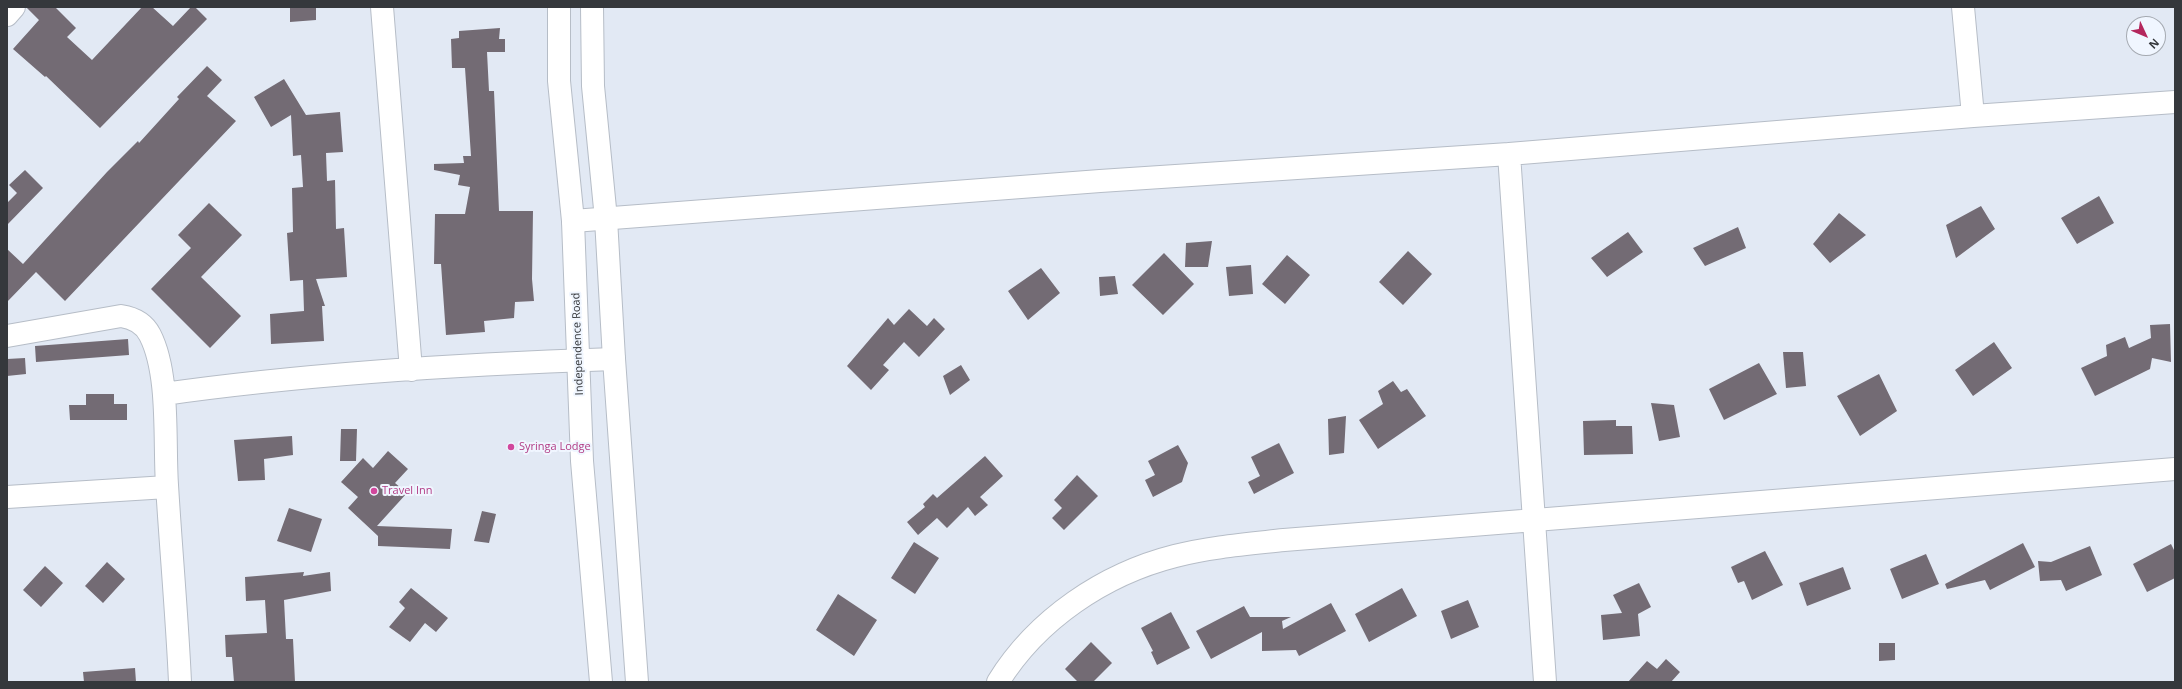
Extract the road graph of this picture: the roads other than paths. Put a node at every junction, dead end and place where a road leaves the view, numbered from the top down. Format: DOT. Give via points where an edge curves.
graph roads {
  1 [pos="14,7"];
  2 [pos="382,7"];
  3 [pos="559,7"];
  4 [pos="592,7"];
  5 [pos="1963,7"];
  6 [pos="7,15"];
  7 [pos="2175,102"];
  8 [pos="1972,116"];
  9 [pos="1508,154"];
  10 [pos="606,218"];
  11 [pos="573,221"];
  12 [pos="7,336"];
  13 [pos="614,359"];
  14 [pos="579,360"];
  15 [pos="411,370"];
  16 [pos="164,394"];
  17 [pos="2175,469"];
  18 [pos="167,487"];
  19 [pos="7,497"];
  20 [pos="1533,518"];
  21 [pos="180,682"];
  22 [pos="600,682"];
  23 [pos="638,682"];
  24 [pos="998,682"];
  25 [pos="1545,682"];
  1 -- 6 [label="street"];
  2 -- 15 [label="street"];
  3 -- 11 [label="street, Independence Road" via="559,81"];
  4 -- 10 [label="street" via="594,86"];
  5 -- 8 [label="street"];
  7 -- 8 [label="street"];
  8 -- 9 [label="street"];
  9 -- 10 [label="street"];
  9 -- 20 [label="street"];
  10 -- 11 [label="street"];
  10 -- 13 [label="street"];
  11 -- 14 [label="street, Independence Road"];
  12 -- 16 [label="street" via="121,316 133,318 150,334 156,349"];
  13 -- 14 [label="street"];
  13 -- 23 [label="street"];
  14 -- 15 [label="street"];
  14 -- 22 [label="street, Independence Road" via="582,461"];
  15 -- 16 [label="street" via="234,384"];
  16 -- 18 [label="street"];
  17 -- 20 [label="street"];
  18 -- 19 [label="street"];
  18 -- 21 [label="street"];
  20 -- 24 [label="street" via="1284,540 1175,556 1130,571 1090,591 1056,616 1027,643"];
  20 -- 25 [label="street"];
}
